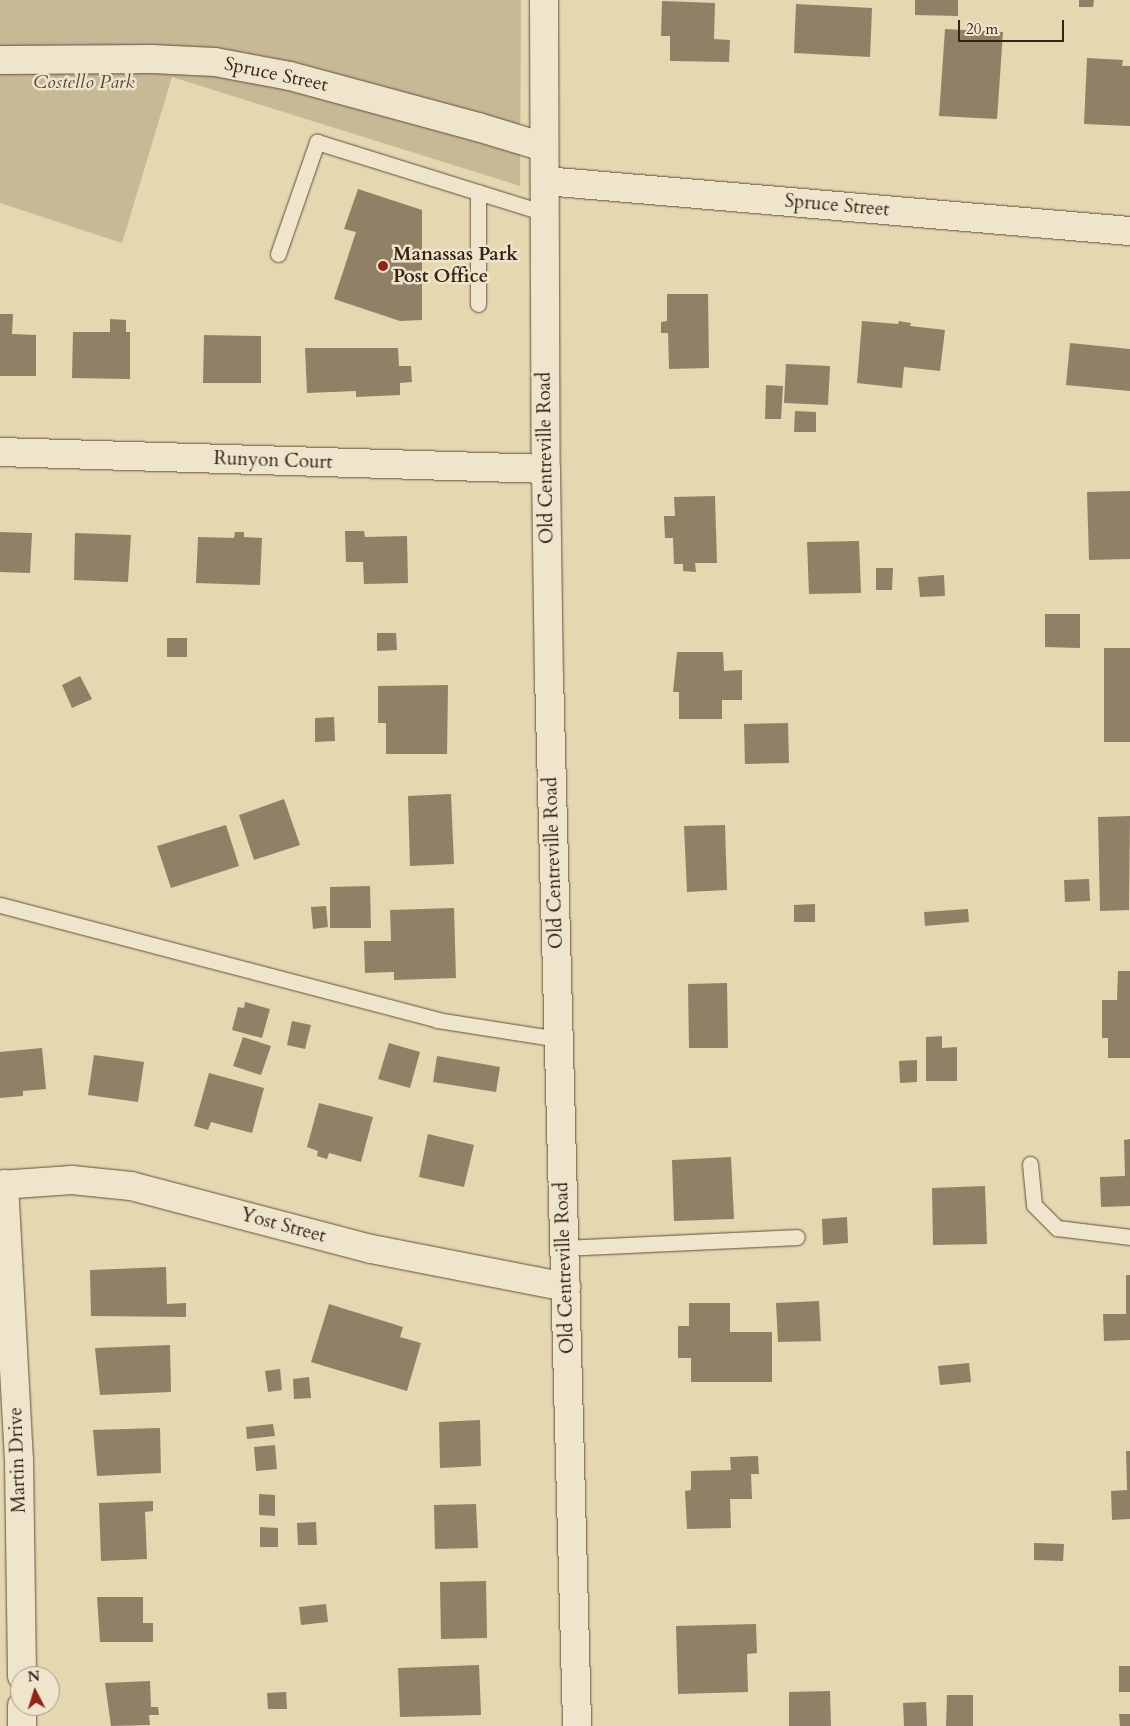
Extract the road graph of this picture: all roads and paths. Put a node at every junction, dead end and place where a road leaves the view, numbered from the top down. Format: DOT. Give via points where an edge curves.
graph roads {
  1 [pos="544,0"];
  2 [pos="0,60"];
  3 [pos="544,147"];
  4 [pos="544,181"];
  5 [pos="478,192"];
  6 [pos="545,213"];
  7 [pos="1130,232"];
  8 [pos="278,254"];
  9 [pos="478,304"];
  10 [pos="0,452"];
  11 [pos="546,469"];
  12 [pos="0,905"];
  13 [pos="559,1039"];
  14 [pos="1030,1164"];
  15 [pos="2,1184"];
  16 [pos="797,1237"];
  17 [pos="1130,1237"];
  18 [pos="565,1248"];
  19 [pos="566,1287"];
  20 [pos="22,1666"];
  21 [pos="577,1726"];
  1 -- 3 [label="street, Old Centreville Road"];
  2 -- 3 [label="street, Spruce Street" via="215,62 290,76"];
  3 -- 4 [label="street, Old Centreville Road"];
  4 -- 6 [label="street, Old Centreville Road"];
  4 -- 7 [label="street, Spruce Street"];
  5 -- 6 [label="lane"];
  5 -- 8 [label="lane" via="317,142"];
  5 -- 9 [label="lane"];
  6 -- 11 [label="street, Old Centreville Road"];
  10 -- 11 [label="street, Runyon Court"];
  11 -- 13 [label="street, Old Centreville Road"];
  12 -- 13 [label="lane" via="437,1020"];
  13 -- 18 [label="street, Old Centreville Road"];
  14 -- 17 [label="lane" via="1034,1205 1058,1228"];
  15 -- 19 [label="street, Yost Street" via="72,1180 131,1186 372,1249"];
  15 -- 20 [label="street, Martin Drive" via="19,1459"];
  16 -- 18 [label="lane"];
  18 -- 19 [label="street, Old Centreville Road"];
  19 -- 21 [label="street, Old Centreville Road"];
}
